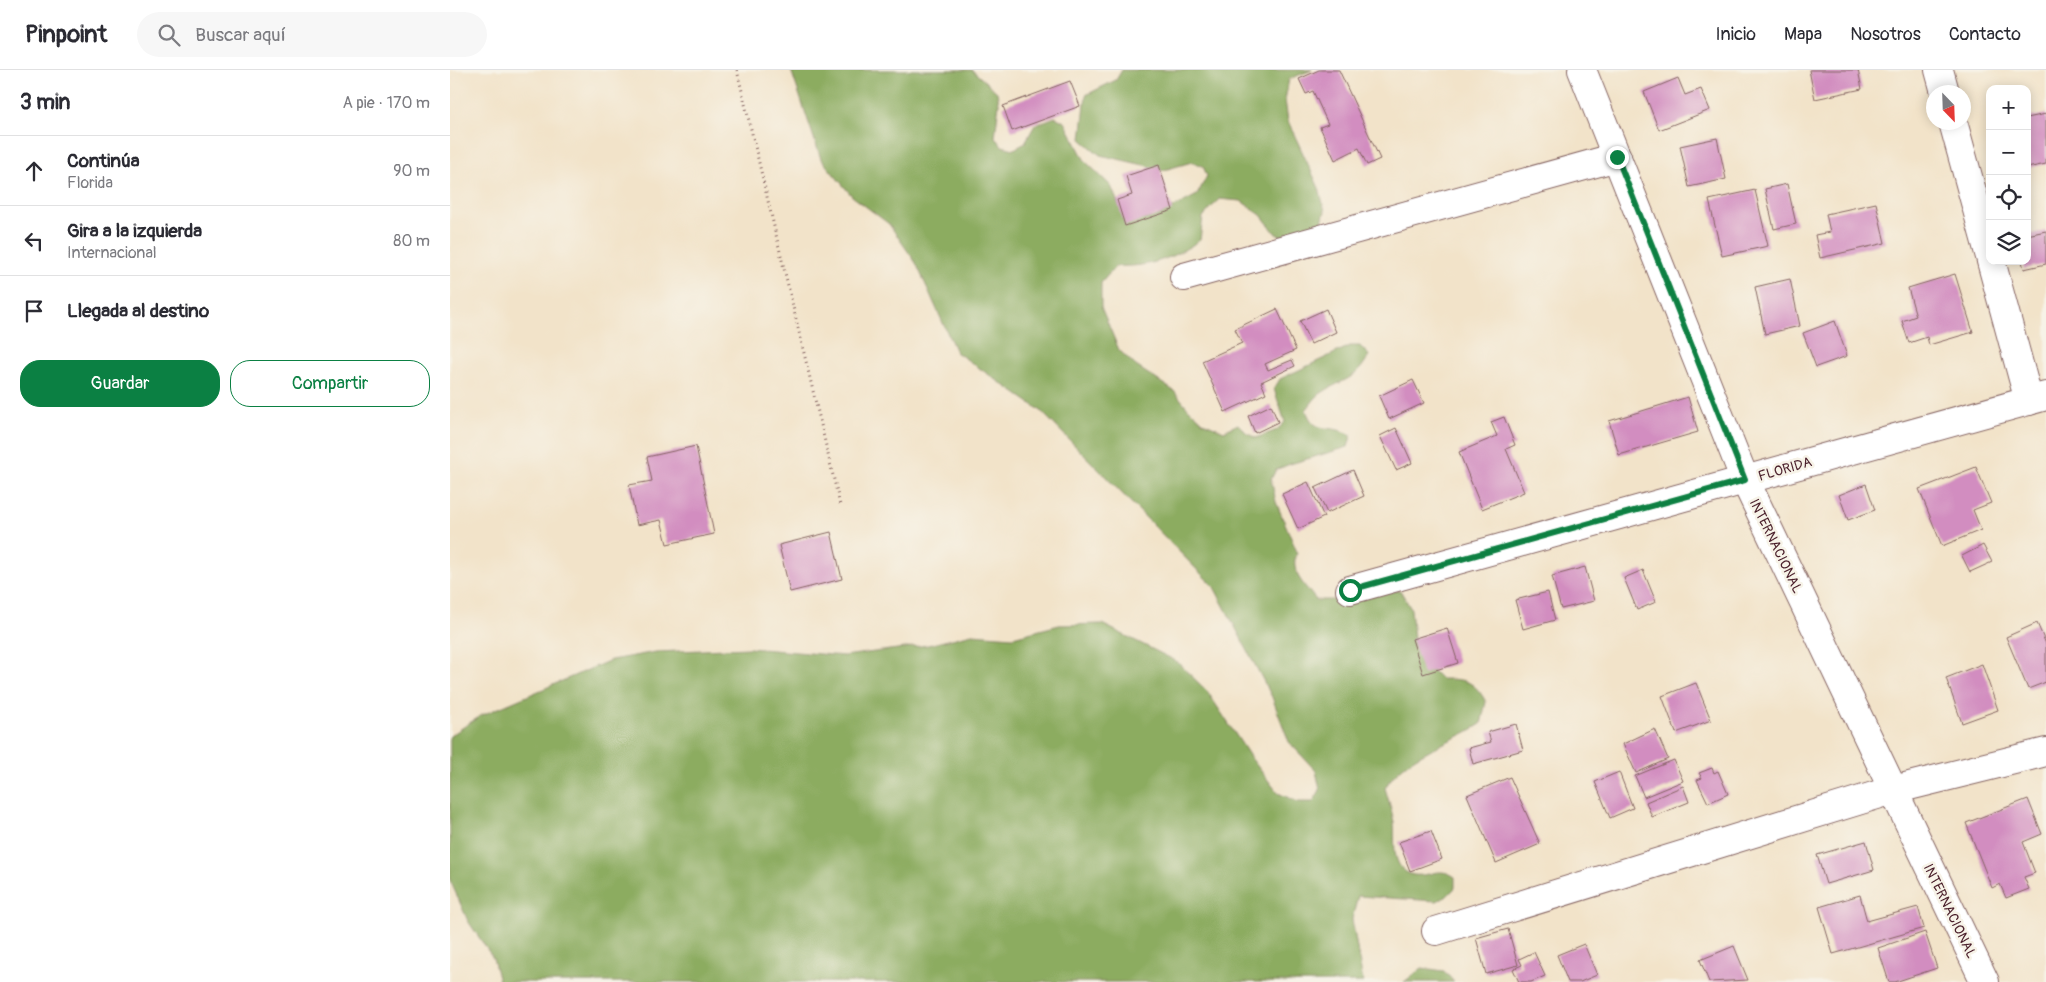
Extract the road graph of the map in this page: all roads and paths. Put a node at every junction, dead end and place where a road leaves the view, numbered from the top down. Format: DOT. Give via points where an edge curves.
graph roads {
  1 [pos="737,70"];
  2 [pos="1582,70"];
  3 [pos="1939,70"];
  4 [pos="1943,85"];
  5 [pos="1955,130"];
  6 [pos="1617,157"];
  7 [pos="1986,242"];
  8 [pos="1992,265"];
  9 [pos="1184,277"];
  10 [pos="2037,398"];
  11 [pos="1745,480"];
  12 [pos="840,505"];
  13 [pos="1350,590"];
  14 [pos="2046,752"];
  15 [pos="1893,790"];
  16 [pos="1436,931"];
  17 [pos="1985,982"];
  1 -- 12 [label="path"];
  2 -- 6 [label="street, INTERNACIONAL"];
  3 -- 4 [label="street"];
  5 -- 7 [label="street"];
  6 -- 9 [label="street"];
  6 -- 11 [label="street, INTERNACIONAL"];
  8 -- 10 [label="street"];
  10 -- 11 [label="street, FLORIDA"];
  11 -- 13 [label="street, FLORIDA"];
  11 -- 15 [label="street, INTERNACIONAL"];
  14 -- 15 [label="street"];
  15 -- 16 [label="street"];
  15 -- 17 [label="street, INTERNACIONAL"];
}
